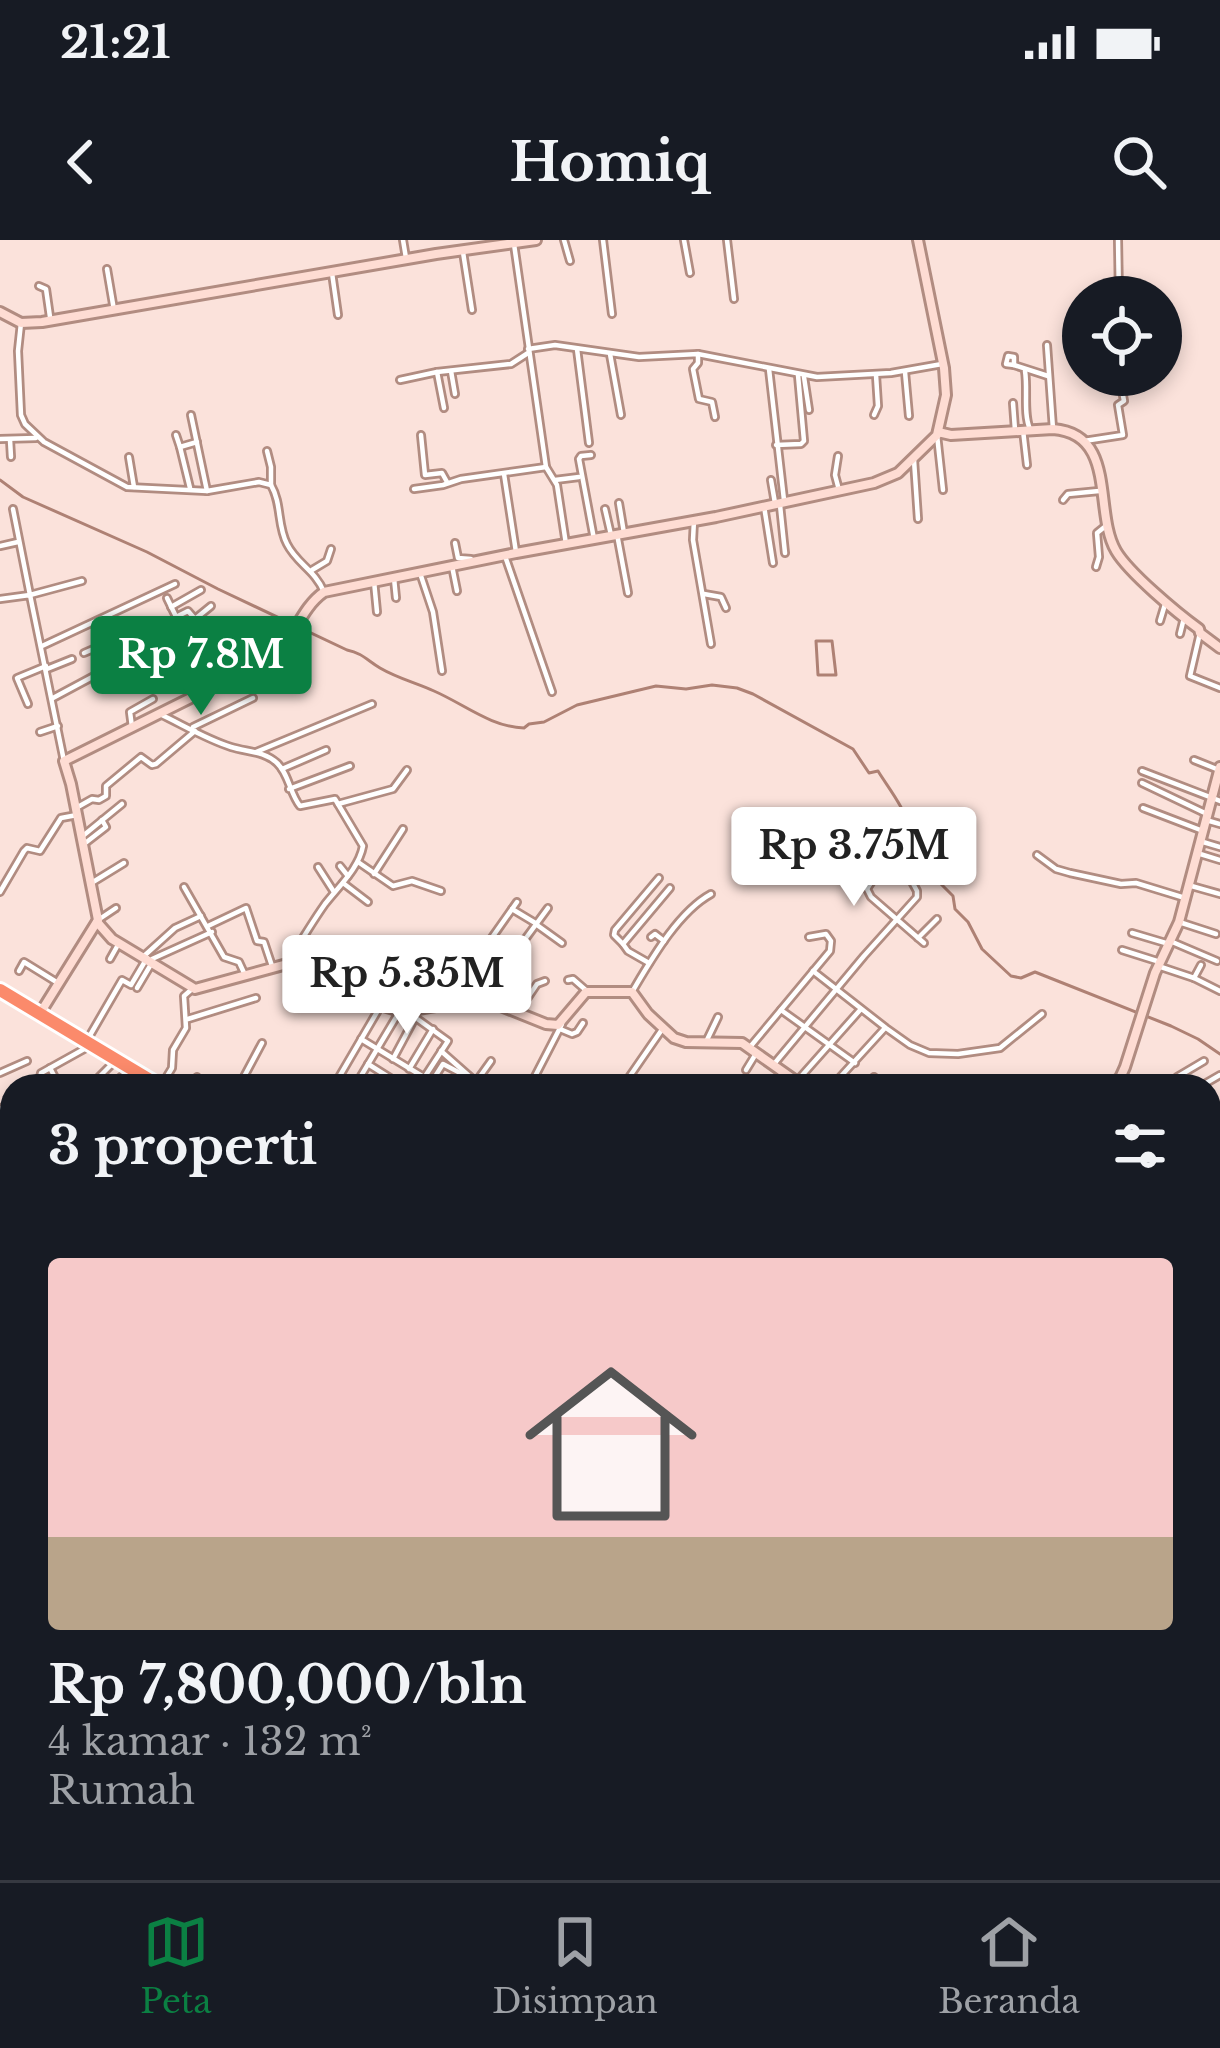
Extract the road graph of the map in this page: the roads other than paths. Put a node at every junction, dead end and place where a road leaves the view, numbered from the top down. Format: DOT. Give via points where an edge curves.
graph roads {
  1 [pos="403,240"];
  2 [pos="442,240"];
  3 [pos="460,240"];
  4 [pos="536,240"];
  5 [pos="564,240"];
  6 [pos="602,240"];
  7 [pos="684,240"];
  8 [pos="727,240"];
  9 [pos="918,240"];
  10 [pos="1118,240"];
  11 [pos="514,242"];
  12 [pos="439,250"];
  13 [pos="462,252"];
  14 [pos="407,260"];
  15 [pos="570,261"];
  16 [pos="107,269"];
  17 [pos="332,273"];
  18 [pos="691,273"];
  19 [pos="1119,276"];
  20 [pos="39,286"];
  21 [pos="734,299"];
  22 [pos="114,310"];
  23 [pos="472,310"];
  24 [pos="0,312"];
  25 [pos="612,314"];
  26 [pos="338,315"];
  27 [pos="50,321"];
  28 [pos="21,323"];
  29 [pos="1047,346"];
  30 [pos="577,349"];
  31 [pos="528,351"];
  32 [pos="698,354"];
  33 [pos="610,355"];
  34 [pos="943,364"];
  35 [pos="1014,365"];
  36 [pos="769,368"];
  37 [pos="437,371"];
  38 [pos="451,371"];
  39 [pos="1025,371"];
  40 [pos="904,372"];
  41 [pos="876,375"];
  42 [pos="801,376"];
  43 [pos="1048,376"];
  44 [pos="400,380"];
  45 [pos="454,394"];
  46 [pos="1123,396"];
  47 [pos="1013,403"];
  48 [pos="444,408"];
  49 [pos="809,410"];
  50 [pos="191,415"];
  51 [pos="621,415"];
  52 [pos="874,415"];
  53 [pos="909,416"];
  54 [pos="715,417"];
  55 [pos="1052,429"];
  56 [pos="1023,430"];
  57 [pos="937,434"];
  58 [pos="176,435"];
  59 [pos="421,435"];
  60 [pos="39,437"];
  61 [pos="0,439"];
  62 [pos="10,440"];
  63 [pos="1084,441"];
  64 [pos="197,442"];
  65 [pos="589,442"];
  66 [pos="776,445"];
  67 [pos="180,447"];
  68 [pos="267,451"];
  69 [pos="591,455"];
  70 [pos="838,456"];
  71 [pos="11,457"];
  72 [pos="128,457"];
  73 [pos="914,460"];
  74 [pos="1027,465"];
  75 [pos="546,467"];
  76 [pos="504,474"];
  77 [pos="582,476"];
  78 [pos="555,480"];
  79 [pos="771,480"];
  80 [pos="447,482"];
  81 [pos="271,485"];
  82 [pos="134,488"];
  83 [pos="414,489"];
  84 [pos="191,490"];
  85 [pos="839,490"];
  86 [pos="944,490"];
  87 [pos="1105,490"];
  88 [pos="207,491"];
  89 [pos="1063,500"];
  90 [pos="619,503"];
  91 [pos="776,503"];
  92 [pos="14,509"];
  93 [pos="605,509"];
  94 [pos="918,519"];
  95 [pos="694,520"];
  96 [pos="1107,525"];
  97 [pos="617,534"];
  98 [pos="594,538"];
  99 [pos="20,542"];
  100 [pos="454,542"];
  101 [pos="566,544"];
  102 [pos="0,545"];
  103 [pos="331,549"];
  104 [pos="516,553"];
  105 [pos="785,553"];
  106 [pos="505,556"];
  107 [pos="475,563"];
  108 [pos="773,563"];
  109 [pos="452,566"];
  110 [pos="1096,567"];
  111 [pos="312,570"];
  112 [pos="420,573"];
  113 [pos="394,578"];
  114 [pos="82,581"];
  115 [pos="374,581"];
  116 [pos="175,584"];
  117 [pos="201,590"];
  118 [pos="457,591"];
  119 [pos="324,592"];
  120 [pos="628,593"];
  121 [pos="704,594"];
  122 [pos="30,596"];
  123 [pos="167,598"];
  124 [pos="396,598"];
  125 [pos="0,599"];
  126 [pos="1166,601"];
  127 [pos="211,606"];
  128 [pos="171,607"];
  129 [pos="726,608"];
  130 [pos="377,612"];
  131 [pos="176,617"];
  132 [pos="1184,618"];
  133 [pos="195,619"];
  134 [pos="1160,621"];
  135 [pos="182,629"];
  136 [pos="1199,633"];
  137 [pos="1180,634"];
  138 [pos="711,644"];
  139 [pos="42,646"];
  140 [pos="1220,648"];
  141 [pos="141,652"];
  142 [pos="84,653"];
  143 [pos="72,659"];
  144 [pos="46,668"];
  145 [pos="442,671"];
  146 [pos="1220,688"];
  147 [pos="552,692"];
  148 [pos="53,698"];
  149 [pos="253,698"];
  150 [pos="152,699"];
  151 [pos="28,704"];
  152 [pos="372,704"];
  153 [pos="160,714"];
  154 [pos="58,726"];
  155 [pos="132,727"];
  156 [pos="193,730"];
  157 [pos="40,732"];
  158 [pos="326,750"];
  159 [pos="256,752"];
  160 [pos="1194,760"];
  161 [pos="64,761"];
  162 [pos="350,766"];
  163 [pos="282,770"];
  164 [pos="407,770"];
  165 [pos="1220,770"];
  166 [pos="1142,771"];
  167 [pos="1142,783"];
  168 [pos="289,789"];
  169 [pos="1216,800"];
  170 [pos="122,804"];
  171 [pos="338,804"];
  172 [pos="1143,808"];
  173 [pos="77,811"];
  174 [pos="1220,824"];
  175 [pos="1204,826"];
  176 [pos="403,829"];
  177 [pos="83,840"];
  178 [pos="865,847"];
  179 [pos="1220,847"];
  180 [pos="1197,853"];
  181 [pos="1037,855"];
  182 [pos="1220,860"];
  183 [pos="358,862"];
  184 [pos="124,863"];
  185 [pos="340,866"];
  186 [pos="318,867"];
  187 [pos="374,874"];
  188 [pos="334,875"];
  189 [pos="348,876"];
  190 [pos="659,878"];
  191 [pos="92,883"];
  192 [pos="341,884"];
  193 [pos="870,884"];
  194 [pos="1188,885"];
  195 [pos="184,887"];
  196 [pos="670,889"];
  197 [pos="441,891"];
  198 [pos="0,892"];
  199 [pos="334,892"];
  200 [pos="199,893"];
  201 [pos="711,894"];
  202 [pos="1220,894"];
  203 [pos="1185,898"];
  204 [pos="190,899"];
  205 [pos="368,902"];
  206 [pos="518,902"];
  207 [pos="116,908"];
  208 [pos="548,908"];
  209 [pos="512,909"];
  210 [pos="201,916"];
  211 [pos="897,919"];
  212 [pos="937,919"];
  213 [pos="97,921"];
  214 [pos="1178,922"];
  215 [pos="537,924"];
  216 [pos="210,929"];
  217 [pos="1132,933"];
  218 [pos="1216,934"];
  219 [pos="651,937"];
  220 [pos="809,937"];
  221 [pos="664,941"];
  222 [pos="1170,942"];
  223 [pos="119,943"];
  224 [pos="562,943"];
  225 [pos="470,944"];
  226 [pos="623,944"];
  227 [pos="1122,950"];
  228 [pos="149,958"];
  229 [pos="110,959"];
  230 [pos="475,960"];
  231 [pos="1217,961"];
  232 [pos="649,963"];
  233 [pos="286,964"];
  234 [pos="1159,964"];
  235 [pos="1201,965"];
  236 [pos="272,967"];
  237 [pos="19,971"];
  238 [pos="813,971"];
  239 [pos="245,975"];
  240 [pos="1194,978"];
  241 [pos="568,980"];
  242 [pos="460,981"];
  243 [pos="545,981"];
  244 [pos="58,983"];
  245 [pos="137,988"];
  246 [pos="195,988"];
  247 [pos="837,990"];
  248 [pos="1220,991"];
  249 [pos="588,992"];
  250 [pos="632,992"];
  251 [pos="0,993"];
  252 [pos="453,993"];
  253 [pos="256,998"];
  254 [pos="861,1009"];
  255 [pos="782,1010"];
  256 [pos="518,1012"];
  257 [pos="417,1013"];
  258 [pos="398,1014"];
  259 [pos="1042,1014"];
  260 [pos="39,1016"];
  261 [pos="718,1017"];
  262 [pos="188,1019"];
  263 [pos="583,1023"];
  264 [pos="561,1027"];
  265 [pos="805,1027"];
  266 [pos="663,1028"];
  267 [pos="886,1028"];
  268 [pos="433,1029"];
  269 [pos="361,1039"];
  270 [pos="706,1042"];
  271 [pos="262,1043"];
  272 [pos="86,1045"];
  273 [pos="829,1045"];
  274 [pos="376,1048"];
  275 [pos="753,1050"];
  276 [pos="441,1052"];
  277 [pos="393,1059"];
  278 [pos="491,1060"];
  279 [pos="27,1061"];
  280 [pos="1204,1061"];
  281 [pos="112,1064"];
  282 [pos="368,1064"];
  283 [pos="854,1064"];
  284 [pos="50,1068"];
  285 [pos="778,1068"];
  286 [pos="409,1069"];
  287 [pos="746,1070"];
  288 [pos="0,1072"];
  289 [pos="126,1072"];
  290 [pos="41,1074"];
  291 [pos="53,1074"];
  292 [pos="102,1074"];
  293 [pos="124,1074"];
  294 [pos="129,1074"];
  295 [pos="138,1074"];
  296 [pos="168,1074"];
  297 [pos="245,1074"];
  298 [pos="341,1074"];
  299 [pos="362,1074"];
  300 [pos="384,1074"];
  301 [pos="416,1074"];
  302 [pos="431,1074"];
  303 [pos="435,1074"];
  304 [pos="462,1074"];
  305 [pos="465,1074"];
  306 [pos="481,1074"];
  307 [pos="536,1074"];
  308 [pos="631,1074"];
  309 [pos="777,1074"];
  310 [pos="787,1074"];
  311 [pos="807,1074"];
  312 [pos="844,1074"];
  313 [pos="1122,1074"];
  314 [pos="1182,1074"];
  1 -- 14 [label="street"];
  2 -- 12 [label="street"];
  3 -- 13 [label="street"];
  4 -- 11 [label="street"];
  5 -- 15 [label="street"];
  6 -- 25 [label="street"];
  7 -- 18 [label="street"];
  8 -- 21 [label="street"];
  9 -- 34 [label="street"];
  10 -- 19 [label="street"];
  11 -- 13 [label="street"];
  11 -- 31 [label="street"];
  12 -- 13 [label="street"];
  12 -- 14 [label="street"];
  13 -- 23 [label="street"];
  14 -- 17 [label="street"];
  16 -- 22 [label="street"];
  17 -- 22 [label="street"];
  17 -- 26 [label="street"];
  20 -- 27 [label="street"];
  22 -- 27 [label="street"];
  24 -- 28 [label="street"];
  27 -- 28 [label="street"];
  28 -- 60 [label="street" via="21,415"];
  29 -- 43 [label="street"];
  30 -- 31 [label="street"];
  30 -- 33 [label="street"];
  30 -- 65 [label="street"];
  31 -- 38 [label="street" via="511,364"];
  31 -- 75 [label="street"];
  32 -- 33 [label="street"];
  32 -- 36 [label="street"];
  32 -- 54 [label="street" via="699,398 712,401"];
  33 -- 51 [label="street"];
  34 -- 40 [label="street"];
  34 -- 57 [label="street"];
  35 -- 39 [label="street"];
  36 -- 42 [label="street"];
  36 -- 66 [label="street"];
  37 -- 38 [label="street"];
  37 -- 44 [label="street"];
  37 -- 48 [label="street"];
  38 -- 45 [label="street"];
  39 -- 43 [label="street"];
  39 -- 56 [label="street"];
  40 -- 41 [label="street"];
  40 -- 53 [label="street"];
  41 -- 42 [label="street"];
  41 -- 52 [label="street"];
  42 -- 49 [label="street"];
  42 -- 66 [label="street" via="805,441"];
  43 -- 55 [label="street"];
  46 -- 63 [label="street" via="1115,409 1123,435"];
  47 -- 56 [label="street"];
  50 -- 64 [label="street"];
  55 -- 56 [label="street"];
  55 -- 63 [label="street"];
  56 -- 57 [label="street"];
  56 -- 74 [label="street"];
  57 -- 73 [label="street"];
  57 -- 86 [label="street"];
  58 -- 67 [label="street"];
  59 -- 80 [label="street" via="425,475 441,473"];
  60 -- 62 [label="street"];
  60 -- 82 [label="street"];
  61 -- 62 [label="street"];
  62 -- 71 [label="street"];
  63 -- 87 [label="street"];
  64 -- 67 [label="street"];
  64 -- 88 [label="street"];
  66 -- 91 [label="street"];
  67 -- 84 [label="street"];
  68 -- 81 [label="street"];
  69 -- 77 [label="street" via="580,457"];
  70 -- 85 [label="street"];
  72 -- 82 [label="street"];
  73 -- 85 [label="street" via="882,481"];
  73 -- 94 [label="street"];
  75 -- 76 [label="street"];
  75 -- 78 [label="street"];
  76 -- 80 [label="street"];
  76 -- 104 [label="street"];
  77 -- 78 [label="street"];
  77 -- 98 [label="street"];
  78 -- 101 [label="street"];
  79 -- 91 [label="street"];
  80 -- 83 [label="street"];
  81 -- 88 [label="street"];
  81 -- 111 [label="street" via="287,544"];
  82 -- 84 [label="street"];
  84 -- 88 [label="street"];
  85 -- 91 [label="street"];
  87 -- 89 [label="street"];
  87 -- 96 [label="street"];
  90 -- 97 [label="street"];
  91 -- 95 [label="street"];
  91 -- 105 [label="street"];
  91 -- 108 [label="street"];
  92 -- 99 [label="street"];
  93 -- 97 [label="street"];
  95 -- 97 [label="street"];
  95 -- 121 [label="street"];
  96 -- 110 [label="street" via="1097,532"];
  96 -- 126 [label="street" via="1121,558"];
  97 -- 98 [label="street"];
  97 -- 120 [label="street"];
  98 -- 101 [label="street"];
  99 -- 102 [label="street"];
  99 -- 122 [label="street"];
  100 -- 107 [label="street" via="458,558"];
  101 -- 104 [label="street"];
  103 -- 111 [label="street"];
  104 -- 106 [label="street"];
  106 -- 107 [label="street"];
  106 -- 147 [label="street"];
  107 -- 109 [label="street"];
  109 -- 112 [label="street"];
  109 -- 118 [label="street"];
  111 -- 119 [label="street"];
  112 -- 113 [label="street"];
  112 -- 145 [label="street"];
  113 -- 115 [label="street"];
  113 -- 124 [label="street"];
  114 -- 122 [label="street"];
  115 -- 119 [label="street"];
  115 -- 130 [label="street"];
  116 -- 139 [label="street"];
  117 -- 128 [label="street"];
  119 -- 153 [label="street" via="275,656"];
  121 -- 129 [label="street" via="721,597"];
  121 -- 138 [label="street"];
  122 -- 125 [label="street"];
  122 -- 139 [label="street"];
  123 -- 128 [label="street"];
  126 -- 132 [label="street"];
  126 -- 134 [label="street"];
  127 -- 133 [label="street"];
  128 -- 131 [label="street"];
  131 -- 133 [label="street" via="188,611"];
  131 -- 135 [label="street"];
  132 -- 136 [label="street"];
  132 -- 137 [label="street"];
  133 -- 135 [label="street"];
  135 -- 141 [label="street"];
  136 -- 140 [label="street"];
  136 -- 146 [label="street" via="1190,676"];
  139 -- 144 [label="street"];
  141 -- 142 [label="street" via="127,634"];
  141 -- 148 [label="street"];
  143 -- 144 [label="street"];
  144 -- 148 [label="street"];
  144 -- 151 [label="street" via="17,677"];
  148 -- 154 [label="street"];
  149 -- 156 [label="street"];
  150 -- 155 [label="street" via="130,712"];
  152 -- 159 [label="street"];
  153 -- 155 [label="street"];
  153 -- 156 [label="street"];
  154 -- 157 [label="street"];
  154 -- 161 [label="street"];
  155 -- 161 [label="street"];
  156 -- 159 [label="street"];
  156 -- 173 [label="street" via="154,765 141,757 106,786 106,796"];
  158 -- 163 [label="street"];
  159 -- 163 [label="street"];
  160 -- 165 [label="street"];
  161 -- 173 [label="street"];
  162 -- 168 [label="street"];
  163 -- 168 [label="street"];
  164 -- 171 [label="street" via="393,789"];
  165 -- 169 [label="street"];
  166 -- 169 [label="street"];
  167 -- 175 [label="street"];
  168 -- 171 [label="street" via="303,807 330,797"];
  169 -- 175 [label="street"];
  170 -- 177 [label="street" via="102,820 106,827"];
  171 -- 183 [label="street" via="364,848"];
  172 -- 175 [label="street"];
  173 -- 177 [label="street"];
  173 -- 198 [label="street" via="61,818 40,851 24,851"];
  174 -- 175 [label="street"];
  175 -- 179 [label="street"];
  175 -- 180 [label="street"];
  176 -- 187 [label="street"];
  177 -- 191 [label="street"];
  178 -- 193 [label="street" via="851,867"];
  180 -- 182 [label="street"];
  180 -- 194 [label="street"];
  181 -- 203 [label="street" via="1056,869"];
  183 -- 187 [label="street"];
  183 -- 189 [label="street"];
  184 -- 191 [label="street"];
  185 -- 189 [label="street"];
  186 -- 199 [label="street"];
  187 -- 197 [label="street" via="393,886 412,881"];
  188 -- 192 [label="street"];
  189 -- 192 [label="street"];
  190 -- 226 [label="street" via="615,930"];
  191 -- 213 [label="street"];
  192 -- 199 [label="street"];
  192 -- 205 [label="street"];
  193 -- 211 [label="street" via="871,897"];
  193 -- 211 [label="street" via="897,854 918,895"];
  194 -- 202 [label="street"];
  194 -- 203 [label="street"];
  195 -- 204 [label="street"];
  196 -- 226 [label="street"];
  199 -- 233 [label="street"];
  200 -- 204 [label="street"];
  201 -- 221 [label="street"];
  203 -- 214 [label="street"];
  204 -- 210 [label="street"];
  206 -- 209 [label="street"];
  207 -- 213 [label="street"];
  208 -- 215 [label="street"];
  209 -- 215 [label="street"];
  209 -- 230 [label="street"];
  210 -- 216 [label="street"];
  210 -- 228 [label="street" via="175,928"];
  211 -- 212 [label="street" via="921,941"];
  211 -- 247 [label="street"];
  213 -- 223 [label="street"];
  213 -- 244 [label="street"];
  214 -- 218 [label="street"];
  214 -- 222 [label="street"];
  215 -- 224 [label="street"];
  215 -- 230 [label="street" via="505,979"];
  216 -- 228 [label="street"];
  216 -- 236 [label="street" via="246,908"];
  216 -- 239 [label="street"];
  217 -- 222 [label="street"];
  219 -- 221 [label="street"];
  220 -- 238 [label="street" via="831,941"];
  221 -- 232 [label="street"];
  222 -- 231 [label="street"];
  222 -- 234 [label="street"];
  223 -- 228 [label="street"];
  223 -- 229 [label="street"];
  225 -- 242 [label="street" via="447,973"];
  226 -- 232 [label="street"];
  227 -- 234 [label="street"];
  228 -- 245 [label="street"];
  228 -- 246 [label="street"];
  228 -- 272 [label="street" via="131,985 122,980"];
  230 -- 242 [label="street"];
  232 -- 250 [label="street"];
  233 -- 236 [label="street"];
  233 -- 257 [label="street"];
  234 -- 240 [label="street"];
  234 -- 313 [label="street"];
  235 -- 240 [label="street"];
  236 -- 239 [label="street"];
  237 -- 244 [label="street" via="24,962"];
  238 -- 247 [label="street"];
  238 -- 255 [label="street"];
  239 -- 246 [label="street"];
  240 -- 248 [label="street"];
  241 -- 249 [label="street"];
  242 -- 252 [label="street"];
  243 -- 256 [label="street"];
  244 -- 260 [label="street"];
  246 -- 262 [label="street" via="184,996"];
  247 -- 254 [label="street"];
  247 -- 265 [label="street"];
  249 -- 250 [label="street"];
  249 -- 264 [label="street"];
  250 -- 266 [label="street"];
  251 -- 260 [label="highway"];
  252 -- 256 [label="street"];
  252 -- 257 [label="street"];
  253 -- 262 [label="street"];
  254 -- 267 [label="street"];
  254 -- 273 [label="street"];
  255 -- 265 [label="street"];
  255 -- 275 [label="street"];
  256 -- 264 [label="street"];
  257 -- 258 [label="street"];
  257 -- 268 [label="street"];
  257 -- 277 [label="street"];
  258 -- 269 [label="street" via="380,1007"];
  258 -- 274 [label="street"];
  259 -- 267 [label="street" via="1000,1048 974,1053 929,1053"];
  260 -- 272 [label="highway"];
  261 -- 270 [label="street"];
  262 -- 296 [label="street"];
  263 -- 264 [label="street" via="572,1034"];
  264 -- 307 [label="street"];
  265 -- 273 [label="street"];
  265 -- 285 [label="street"];
  266 -- 270 [label="street" via="686,1042"];
  266 -- 308 [label="street"];
  267 -- 283 [label="street"];
  268 -- 276 [label="street" via="448,1041"];
  268 -- 286 [label="street"];
  269 -- 274 [label="street"];
  269 -- 298 [label="street"];
  270 -- 275 [label="street" via="739,1041"];
  271 -- 297 [label="street"];
  272 -- 281 [label="highway"];
  272 -- 284 [label="street"];
  272 -- 295 [label="highway"];
  273 -- 283 [label="street"];
  273 -- 311 [label="street"];
  274 -- 277 [label="street"];
  274 -- 282 [label="street"];
  275 -- 285 [label="street"];
  275 -- 287 [label="street"];
  276 -- 302 [label="street"];
  276 -- 305 [label="street"];
  277 -- 286 [label="street"];
  278 -- 306 [label="street"];
  279 -- 288 [label="street"];
  280 -- 314 [label="street"];
  281 -- 289 [label="highway"];
  281 -- 292 [label="street"];
  282 -- 299 [label="street"];
  282 -- 300 [label="street"];
  283 -- 312 [label="street"];
  284 -- 290 [label="street"];
  284 -- 291 [label="street"];
  285 -- 309 [label="street"];
  285 -- 310 [label="street"];
  286 -- 301 [label="street"];
  289 -- 293 [label="street"];
  289 -- 294 [label="highway"];
  303 -- 304 [label="street" via="443,1064"];
}
